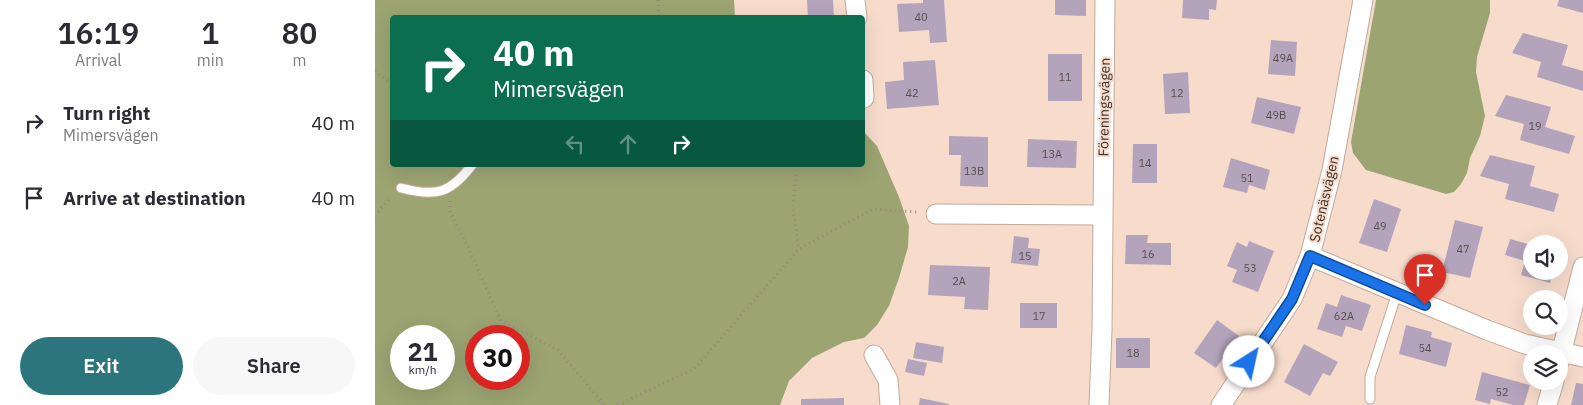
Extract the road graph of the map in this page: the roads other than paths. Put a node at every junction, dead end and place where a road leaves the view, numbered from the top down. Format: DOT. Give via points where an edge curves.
graph roads {
  1 [pos="855,0"];
  2 [pos="1105,0"];
  3 [pos="1363,0"];
  4 [pos="857,15"];
  5 [pos="470,167"];
  6 [pos="401,188"];
  7 [pos="936,214"];
  8 [pos="1102,215"];
  9 [pos="1310,256"];
  10 [pos="1583,267"];
  11 [pos="1397,293"];
  12 [pos="1528,345"];
  13 [pos="1563,345"];
  14 [pos="874,355"];
  15 [pos="1583,356"];
  16 [pos="1568,357"];
  17 [pos="1551,390"];
  18 [pos="1370,399"];
  19 [pos="891,405"];
  20 [pos="1099,405"];
  21 [pos="1221,405"];
  22 [pos="1547,405"];
  1 -- 4 [label="street"];
  2 -- 8 [label="street, Föreningsvägen"];
  3 -- 9 [label="street, Sotenäsvägen" via="1332,170"];
  5 -- 6 [label="lane" via="460,180 440,192 429,194"];
  7 -- 8 [label="street"];
  8 -- 20 [label="street, Föreningsvägen"];
  9 -- 11 [label="street"];
  9 -- 21 [label="street, Sotenäsvägen" via="1292,299"];
  10 -- 13 [label="street"];
  11 -- 12 [label="street"];
  11 -- 18 [label="lane" via="1370,377"];
  14 -- 19 [label="street" via="888,380"];
  15 -- 16 [label="street"];
  17 -- 22 [label="street"];
}
